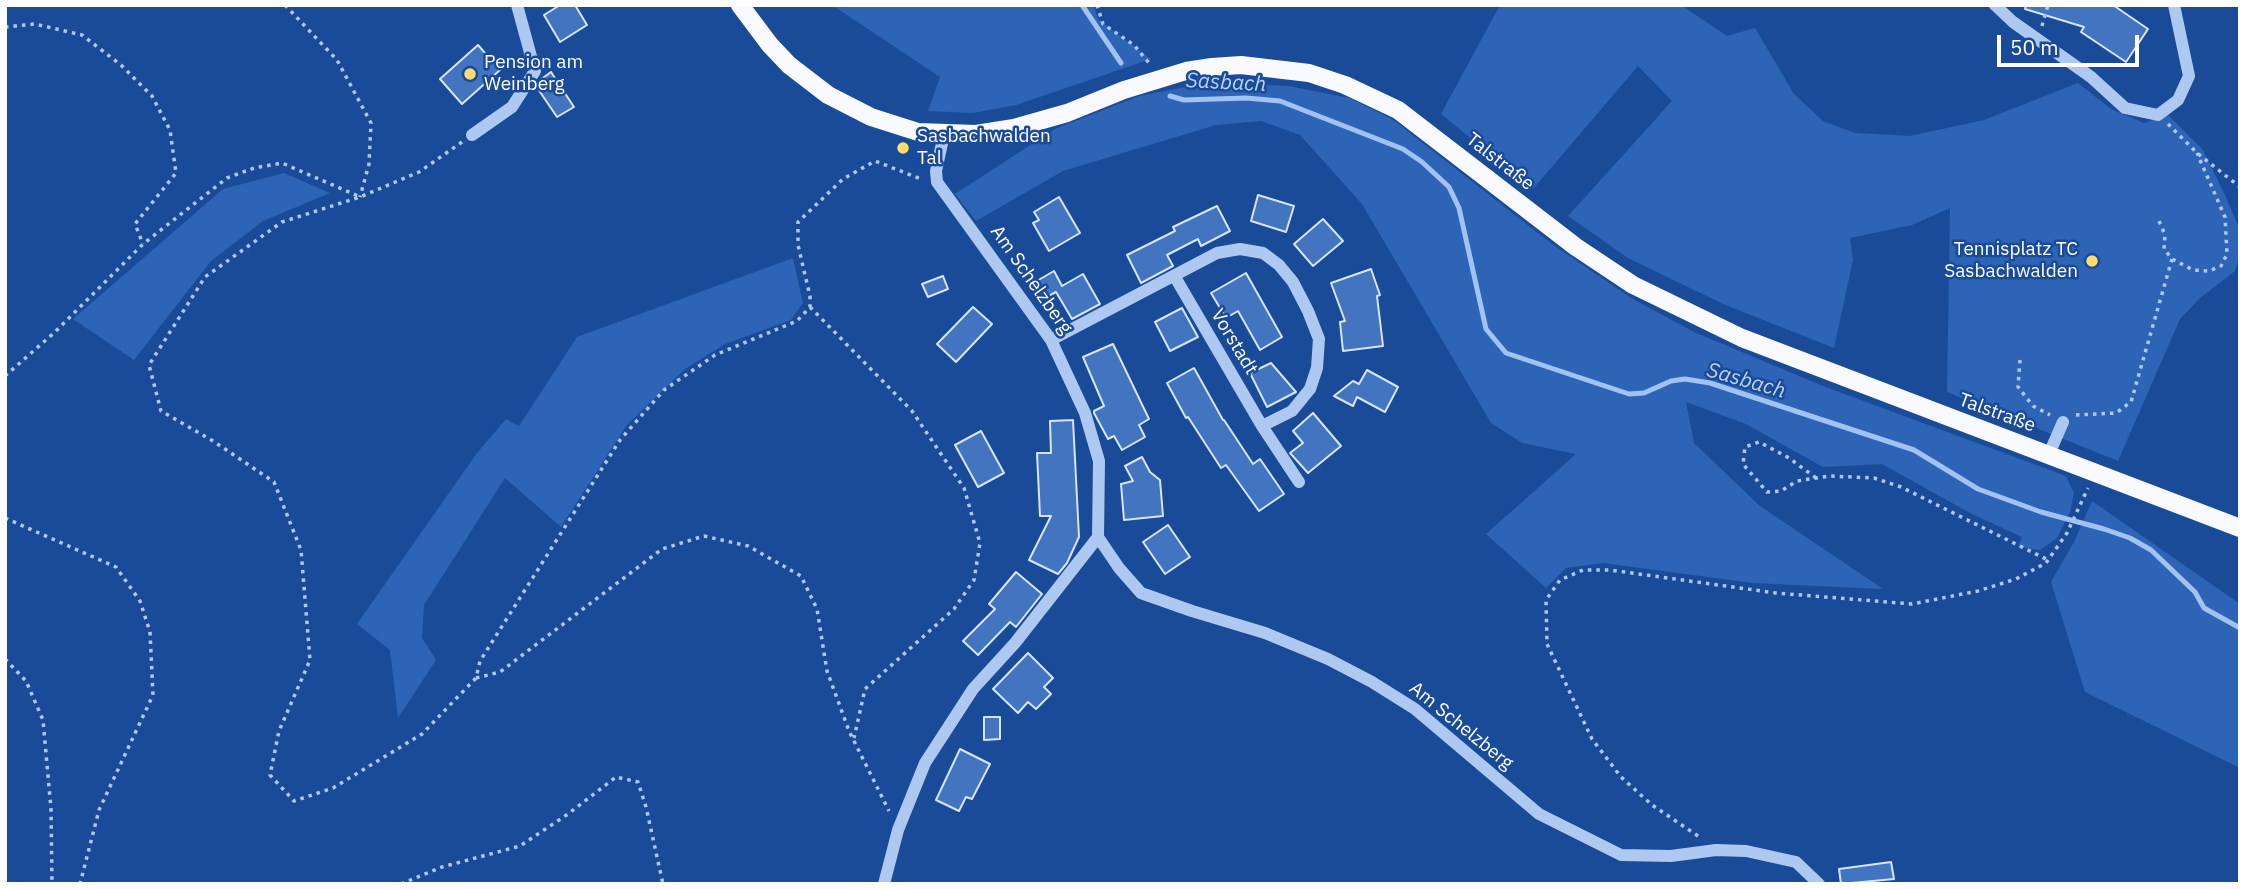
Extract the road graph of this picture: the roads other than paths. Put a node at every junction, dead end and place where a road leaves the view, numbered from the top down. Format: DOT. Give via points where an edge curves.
graph roads {
  1 [pos="517,5"];
  2 [pos="740,5"];
  3 [pos="1995,5"];
  4 [pos="2174,5"];
  5 [pos="944,134"];
  6 [pos="472,135"];
  7 [pos="1174,277"];
  8 [pos="1051,340"];
  9 [pos="2063,422"];
  10 [pos="1262,426"];
  11 [pos="2049,454"];
  12 [pos="1299,482"];
  13 [pos="2240,528"];
  14 [pos="1098,537"];
  15 [pos="884,884"];
  16 [pos="1819,884"];
  1 -- 6 [label="street" via="535,71 512,107"];
  2 -- 5 [label="main road, Talstraße" via="789,65 828,96 892,125"];
  3 -- 4 [label="street" via="2125,108 2158,115 2178,100 2189,76"];
  5 -- 8 [label="street, Am Schelzberg" via="937,182"];
  5 -- 11 [label="main road, Talstraße" via="1014,128 1186,71 1241,65 1309,73 1398,110 1576,247 1633,285 1742,338"];
  7 -- 8 [label="street"];
  7 -- 10 [label="street, Vorstadt"];
  7 -- 10 [label="street" via="1217,253 1240,249 1263,253 1293,282 1319,339 1317,368 1310,389 1292,411"];
  8 -- 14 [label="street, Am Schelzberg" via="1085,413 1099,461"];
  9 -- 11 [label="street"];
  10 -- 12 [label="street, Vorstadt"];
  11 -- 13 [label="main road, Talstraße"];
  14 -- 15 [label="street" via="974,689 925,763 898,830"];
  14 -- 16 [label="street, Am Schelzberg" via="1141,593 1265,633 1372,682 1415,709 1539,814 1621,855 1746,851 1796,862"];
}
